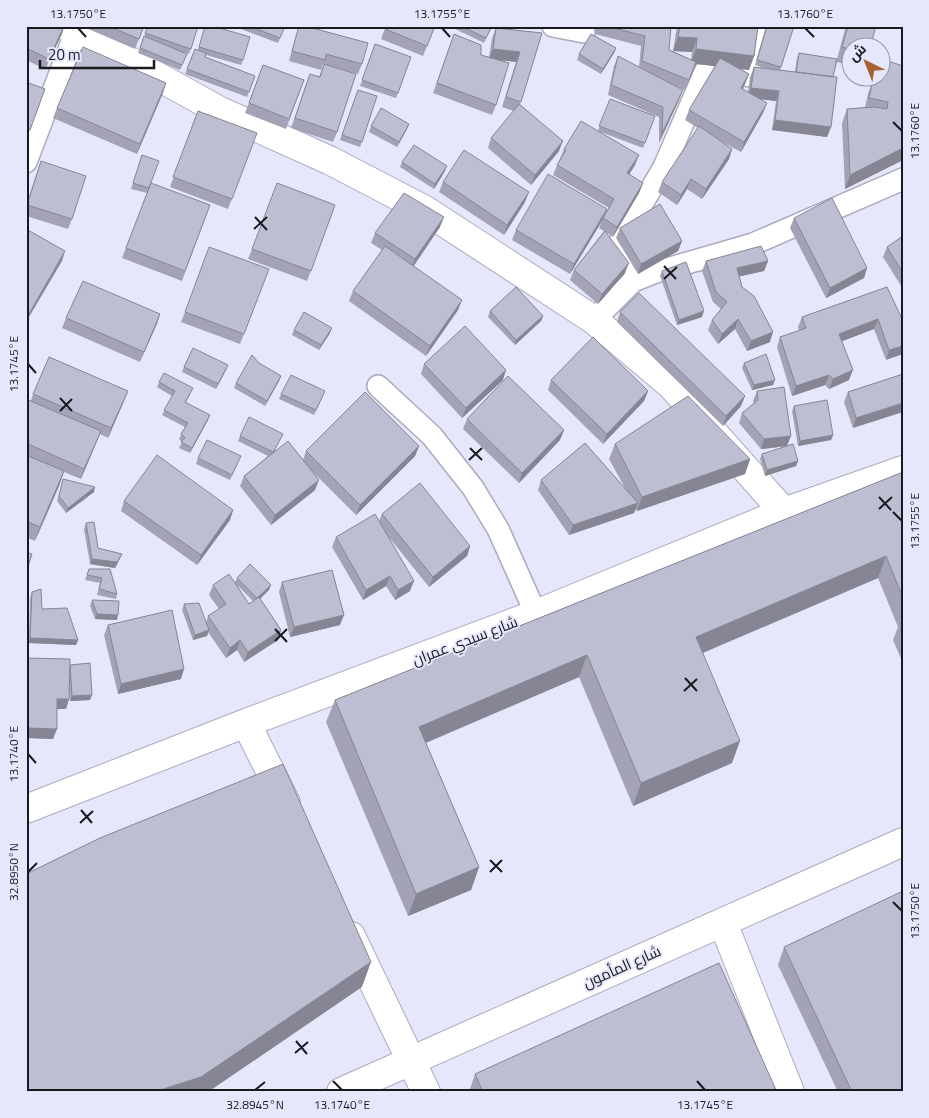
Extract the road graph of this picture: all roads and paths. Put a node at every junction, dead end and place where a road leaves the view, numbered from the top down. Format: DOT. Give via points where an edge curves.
graph roads {
  1 [pos="553,26"];
  2 [pos="764,26"];
  3 [pos="73,28"];
  4 [pos="584,32"];
  5 [pos="26,162"];
  6 [pos="903,179"];
  7 [pos="641,278"];
  8 [pos="594,320"];
  9 [pos="378,386"];
  10 [pos="903,470"];
  11 [pos="784,512"];
  12 [pos="536,614"];
  13 [pos="246,723"];
  14 [pos="26,809"];
  15 [pos="299,829"];
  16 [pos="903,842"];
  17 [pos="342,918"];
  18 [pos="723,923"];
  19 [pos="412,1060"];
  20 [pos="341,1092"];
  21 [pos="426,1092"];
  22 [pos="790,1092"];
  1 -- 4 [label="lane"];
  2 -- 7 [label="lane" via="754,76 705,72 664,167 616,248"];
  3 -- 5 [label="lane"];
  3 -- 8 [label="street" via="220,111 331,161 425,210"];
  6 -- 7 [label="lane" via="753,244"];
  7 -- 8 [label="lane" via="633,281"];
  8 -- 11 [label="street" via="671,384"];
  9 -- 12 [label="lane" via="432,436 473,488 498,529"];
  10 -- 11 [label="street, شارع سيدي عمران"];
  11 -- 12 [label="street, شارع سيدي عمران"];
  12 -- 13 [label="street, شارع سيدي عمران"];
  13 -- 14 [label="street, شارع سيدي عمران"];
  13 -- 15 [label="street"];
  16 -- 18 [label="street, شارع المأمون"];
  17 -- 19 [label="street"];
  18 -- 19 [label="street, شارع المأمون"];
  18 -- 22 [label="street"];
  19 -- 20 [label="street, شارع المأمون"];
  19 -- 21 [label="street"];
}
